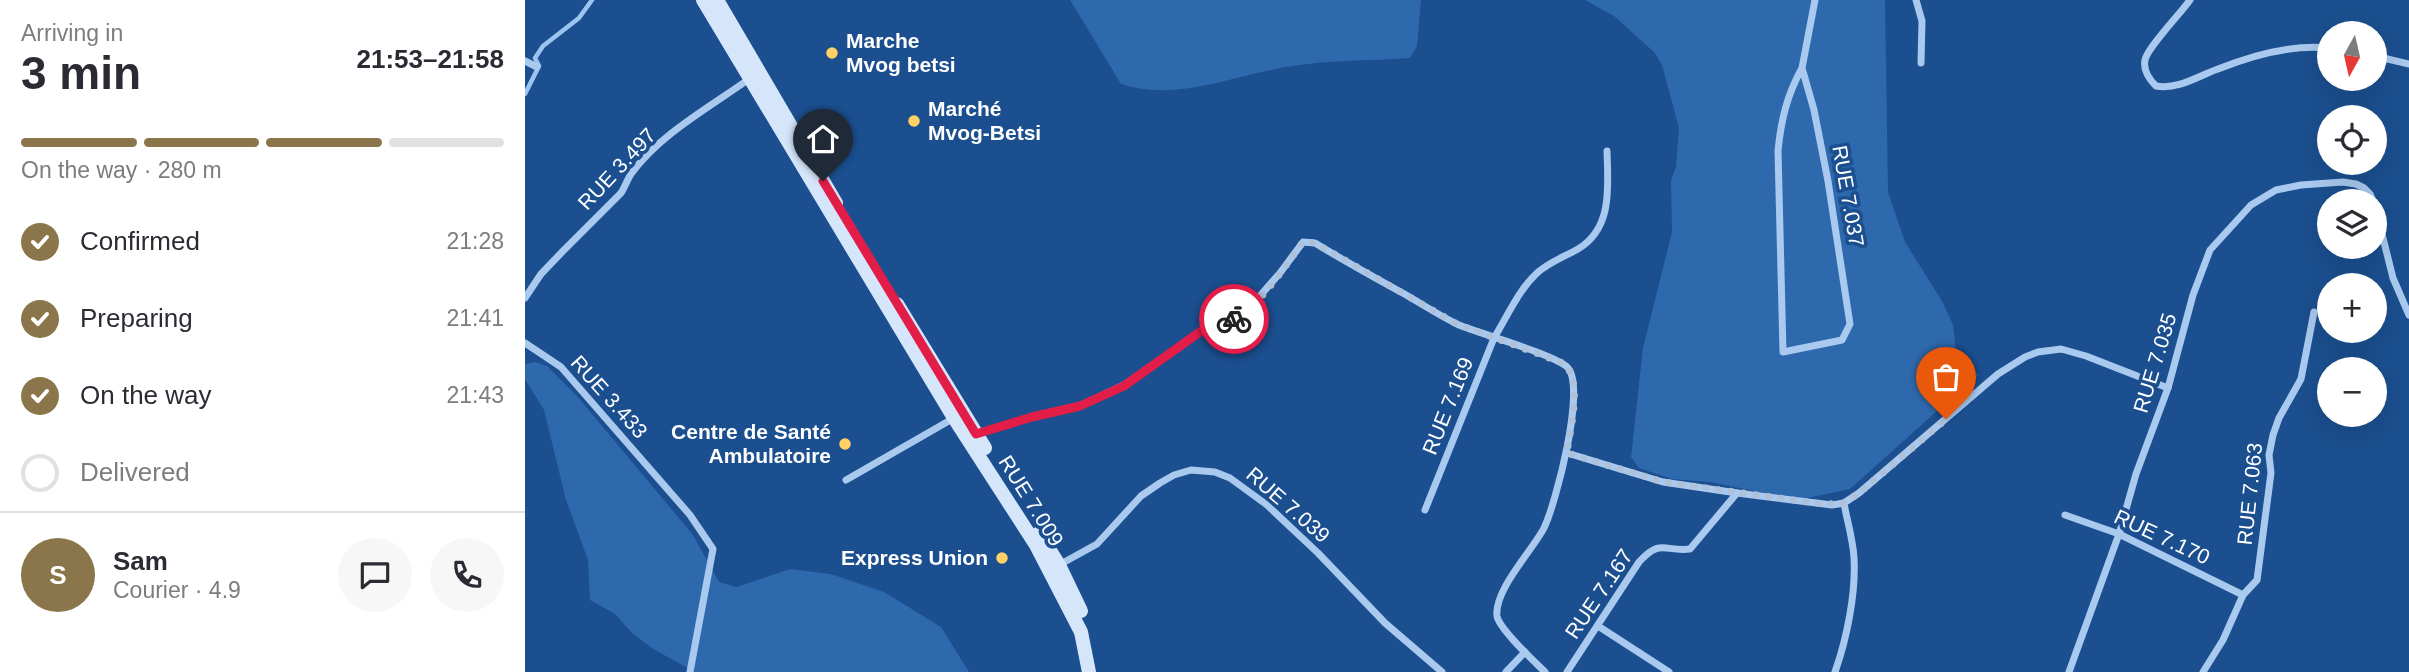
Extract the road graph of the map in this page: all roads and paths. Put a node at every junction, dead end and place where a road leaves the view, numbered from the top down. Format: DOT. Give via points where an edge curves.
graph roads {
  1 [pos="703,0"];
  2 [pos="716,0"];
  3 [pos="1815,0"];
  4 [pos="1916,0"];
  5 [pos="2190,0"];
  6 [pos="2317,48"];
  7 [pos="2387,58"];
  8 [pos="525,61"];
  9 [pos="1921,63"];
  10 [pos="2409,64"];
  11 [pos="537,67"];
  12 [pos="1802,68"];
  13 [pos="749,79"];
  14 [pos="1607,151"];
  15 [pos="2362,189"];
  16 [pos="2387,255"];
  17 [pos="525,298"];
  18 [pos="2314,312"];
  19 [pos="2409,315"];
  20 [pos="1494,338"];
  21 [pos="525,343"];
  22 [pos="2168,388"];
  23 [pos="954,418"];
  24 [pos="976,434"];
  25 [pos="1567,453"];
  26 [pos="846,480"];
  27 [pos="1737,493"];
  28 [pos="1844,503"];
  29 [pos="1425,510"];
  30 [pos="2065,515"];
  31 [pos="2119,534"];
  32 [pos="1059,565"];
  33 [pos="2243,595"];
  34 [pos="1598,626"];
  35 [pos="1525,652"];
  36 [pos="690,672"];
  37 [pos="1089,672"];
  38 [pos="1099,672"];
  39 [pos="1442,672"];
  40 [pos="1506,672"];
  41 [pos="1545,672"];
  42 [pos="1567,672"];
  43 [pos="1669,672"];
  44 [pos="1835,672"];
  45 [pos="2069,672"];
  46 [pos="2203,672"];
  1 -- 13 [label="main road, RUE 7.009"];
  2 -- 24 [label="main road, RUE 7.009"];
  3 -- 12 [label="street, RUE 7.037"];
  4 -- 9 [label="street" via="1922,21"];
  5 -- 6 [label="street" via="2147,53 2148,78 2156,86 2173,87 2283,48"];
  7 -- 10 [label="street"];
  8 -- 11 [label="street"];
  12 -- 12 [label="street, RUE 7.037" via="1789,92 1777,151 1783,352 1842,340 1850,324 1828,181"];
  13 -- 17 [label="street, RUE 3.497" via="656,148 629,177 621,193 541,274"];
  13 -- 23 [label="main road, RUE 7.009"];
  14 -- 20 [label="street, RUE 7.169" via="1608,203 1602,224 1588,243 1535,275"];
  15 -- 22 [label="street, RUE 7.035" via="2355,184 2322,182 2276,190 2251,205 2210,250"];
  16 -- 19 [label="street, RUE 7.035"];
  18 -- 33 [label="street, RUE 7.063" via="2301,379 2273,435 2257,580"];
  20 -- 24 [label="street" via="1457,324 1309,241 1303,242 1244,314 1204,329 1124,386 1080,406"];
  20 -- 25 [label="street" via="1569,369 1574,384"];
  20 -- 29 [label="street, RUE 7.169"];
  21 -- 36 [label="street, RUE 3.433" via="561,367 690,515 713,549"];
  22 -- 28 [label="street" via="2061,349 2038,352 1998,374"];
  22 -- 31 [label="street, RUE 7.035"];
  23 -- 26 [label="street"];
  23 -- 37 [label="main road, RUE 7.009" via="1067,602 1081,632"];
  24 -- 32 [label="main road, RUE 7.009"];
  25 -- 27 [label="street" via="1663,482"];
  25 -- 35 [label="street" via="1543,530 1497,608 1497,620"];
  27 -- 28 [label="street"];
  27 -- 34 [label="street, RUE 7.167" via="1690,549 1649,551"];
  28 -- 44 [label="street" via="1854,573"];
  30 -- 31 [label="street, RUE 7.170"];
  31 -- 33 [label="street, RUE 7.170"];
  31 -- 45 [label="street, RUE 7.035"];
  32 -- 38 [label="main road, RUE 7.009" via="1076,597"];
  32 -- 39 [label="street, RUE 7.039" via="1097,544 1133,504 1160,483 1191,470 1215,472 1267,505 1385,623"];
  33 -- 46 [label="street, RUE 7.063"];
  34 -- 42 [label="street, RUE 7.167"];
  34 -- 43 [label="street"];
  35 -- 40 [label="street"];
  35 -- 41 [label="street"];
}
